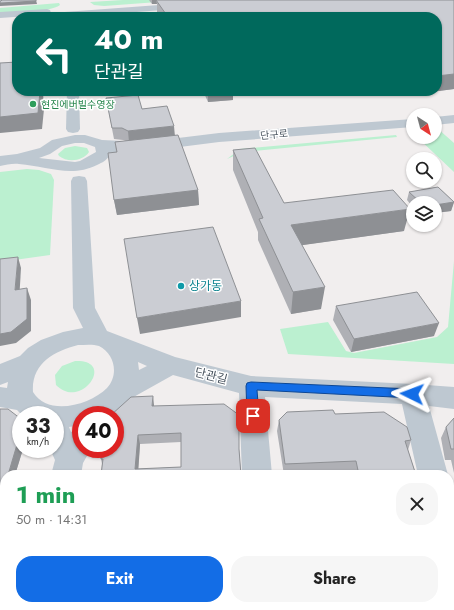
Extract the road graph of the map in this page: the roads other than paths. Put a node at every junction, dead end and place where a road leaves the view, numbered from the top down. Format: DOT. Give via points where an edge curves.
graph roads {
  1 [pos="195,4"];
  2 [pos="73,12"];
  3 [pos="12,15"];
  4 [pos="0,16"];
  5 [pos="12,18"];
  6 [pos="0,19"];
  7 [pos="73,96"];
  8 [pos="454,119"];
  9 [pos="442,120"];
  10 [pos="406,124"];
  11 [pos="70,135"];
  12 [pos="99,152"];
  13 [pos="47,157"];
  14 [pos="0,161"];
  15 [pos="65,167"];
  16 [pos="79,181"];
  17 [pos="84,308"];
  18 [pos="106,340"];
  19 [pos="52,344"];
  20 [pos="27,363"];
  21 [pos="171,365"];
  22 [pos="0,375"];
  23 [pos="251,386"];
  24 [pos="412,394"];
  25 [pos="454,398"];
  26 [pos="12,399"];
  27 [pos="106,404"];
  28 [pos="25,406"];
  29 [pos="64,417"];
  30 [pos="64,444"];
  31 [pos="72,459"];
  32 [pos="257,470"];
  33 [pos="432,470"];
  1 -- 2 [label="street"];
  3 -- 4 [label="street"];
  5 -- 6 [label="street"];
  7 -- 11 [label="street"];
  8 -- 9 [label="street"];
  10 -- 12 [label="street, 단구로"];
  11 -- 12 [label="street" via="85,139"];
  11 -- 13 [label="street" via="57,143"];
  12 -- 15 [label="street, 단구로" via="80,166"];
  12 -- 16 [label="street"];
  13 -- 14 [label="street, 단구로"];
  13 -- 15 [label="street, 단구로"];
  15 -- 16 [label="street"];
  16 -- 17 [label="street"];
  17 -- 18 [label="street"];
  17 -- 19 [label="street"];
  18 -- 19 [label="street, 단관길" via="77,336"];
  18 -- 21 [label="street, 단관길"];
  18 -- 27 [label="street" via="122,352 127,364 125,378"];
  19 -- 20 [label="street" via="38,352"];
  20 -- 22 [label="street"];
  20 -- 26 [label="street" via="21,376 20,389"];
  21 -- 23 [label="street, 단관길"];
  21 -- 27 [label="street"];
  23 -- 24 [label="street, 단관길"];
  23 -- 32 [label="street"];
  24 -- 25 [label="street, 단관길"];
  24 -- 33 [label="street"];
  26 -- 28 [label="street"];
  27 -- 29 [label="street" via="86,413"];
  30 -- 31 [label="street"];
}
